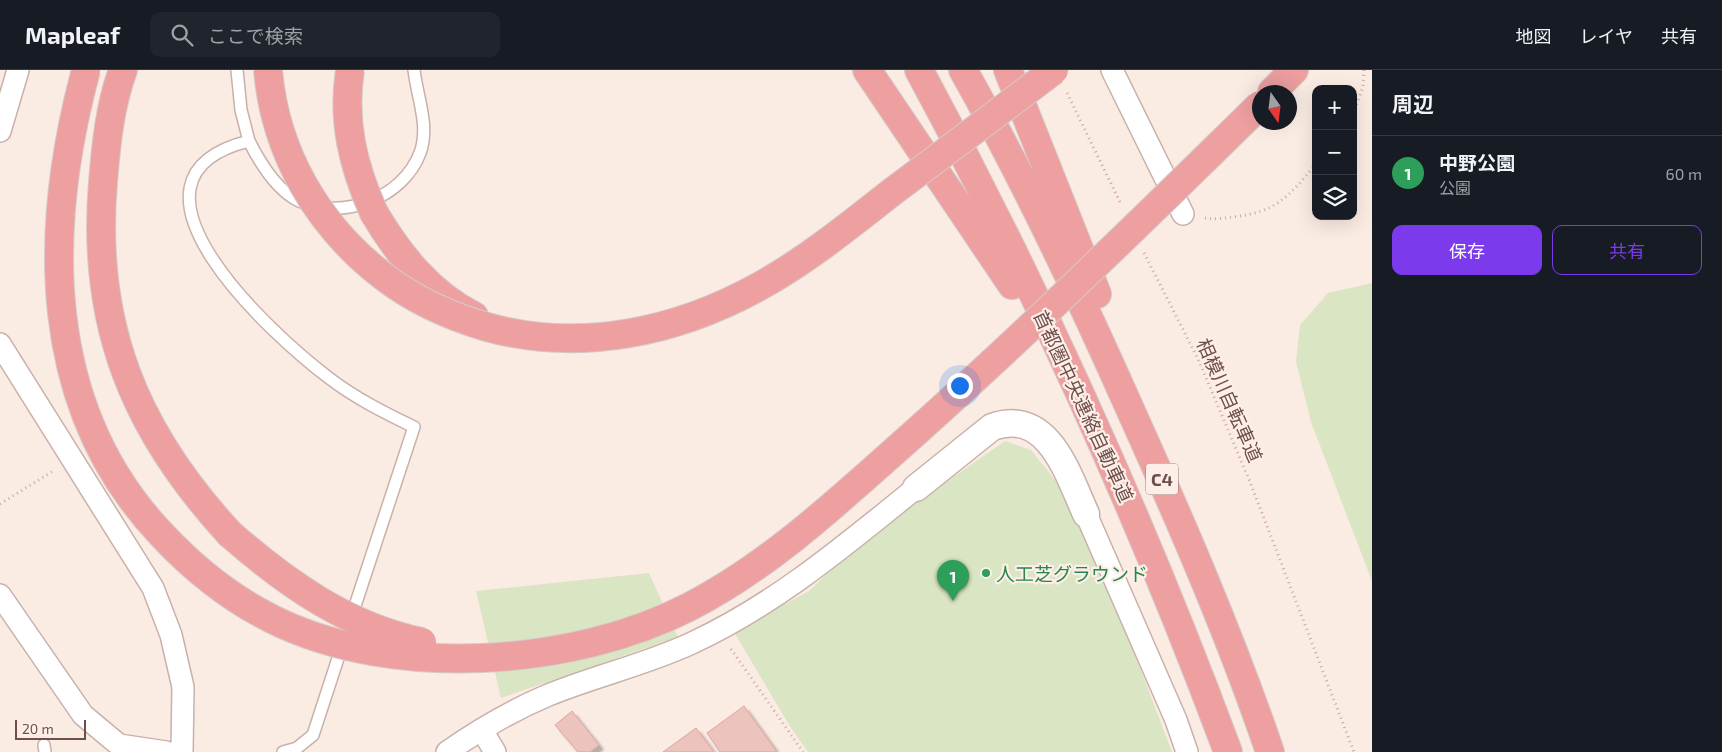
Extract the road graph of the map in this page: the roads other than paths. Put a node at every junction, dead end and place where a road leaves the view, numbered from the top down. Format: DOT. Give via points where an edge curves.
graph roads {
  1 [pos="18,70"];
  2 [pos="86,70"];
  3 [pos="123,70"];
  4 [pos="237,70"];
  5 [pos="268,70"];
  6 [pos="350,70"];
  7 [pos="414,70"];
  8 [pos="867,70"];
  9 [pos="919,70"];
  10 [pos="964,70"];
  11 [pos="1008,70"];
  12 [pos="1112,70"];
  13 [pos="1294,70"];
  14 [pos="1059,79"];
  15 [pos="1279,85"];
  16 [pos="1252,113"];
  17 [pos="0,131"];
  18 [pos="249,141"];
  19 [pos="1182,214"];
  20 [pos="504,332"];
  21 [pos="0,344"];
  22 [pos="1069,370"];
  23 [pos="916,488"];
  24 [pos="1086,514"];
  25 [pos="0,594"];
  26 [pos="530,655"];
  27 [pos="1241,668"];
  28 [pos="482,730"];
  29 [pos="166,752"];
  30 [pos="182,752"];
  31 [pos="283,752"];
  32 [pos="447,752"];
  33 [pos="496,752"];
  34 [pos="1187,752"];
  35 [pos="1228,752"];
  36 [pos="1270,752"];
  1 -- 17 [label="street"];
  2 -- 26 [label="highway, bridge" via="67,150 60,206 58,287 62,327 83,407 98,441 136,505 158,532 212,582 275,620 309,634 378,651 414,655 454,658"];
  3 -- 26 [label="highway, bridge" via="104,164 101,242 104,281 118,347 137,401 156,439 180,474 211,513 255,556 313,598 340,613 403,638 477,651"];
  4 -- 18 [label="lane" via="241,110"];
  5 -- 20 [label="highway, bridge" via="277,120 304,188 346,245 401,290 432,307"];
  6 -- 20 [label="highway, bridge" via="347,119 352,152 360,182 374,213 392,243 437,292"];
  7 -- 18 [label="lane" via="423,111 421,151 401,181 371,202 337,210 299,201 283,190 267,171"];
  8 -- 22 [label="highway, bridge"];
  9 -- 22 [label="highway, 首都圏中央連絡自動車道 / C4, bridge"];
  10 -- 27 [label="highway, C4, bridge" via="1100,341 1174,506"];
  11 -- 27 [label="highway, bridge" via="1219,591"];
  12 -- 19 [label="street"];
  13 -- 15 [label="highway"];
  14 -- 20 [label="highway, bridge" via="797,263 726,304 647,331 608,337 537,337"];
  16 -- 26 [label="highway, bridge" via="996,360 806,528 768,557 698,602 650,625 570,649"];
  18 -- 31 [label="lane" via="225,147 191,178 189,202 202,244 227,280 293,348 329,379 414,428 313,735 297,748"];
  21 -- 30 [label="street" via="153,588 171,635 183,687"];
  22 -- 35 [label="highway, 首都圏中央連絡自動車道 / C4" via="1137,521"];
  23 -- 24 [label="street" via="992,427 1016,424 1037,431 1054,446"];
  23 -- 28 [label="street" via="811,573 772,600 653,660 547,696"];
  24 -- 34 [label="street"];
  25 -- 29 [label="street" via="83,715 119,745"];
  27 -- 36 [label="highway, C4"];
  28 -- 32 [label="street"];
  28 -- 33 [label="street"];
}
